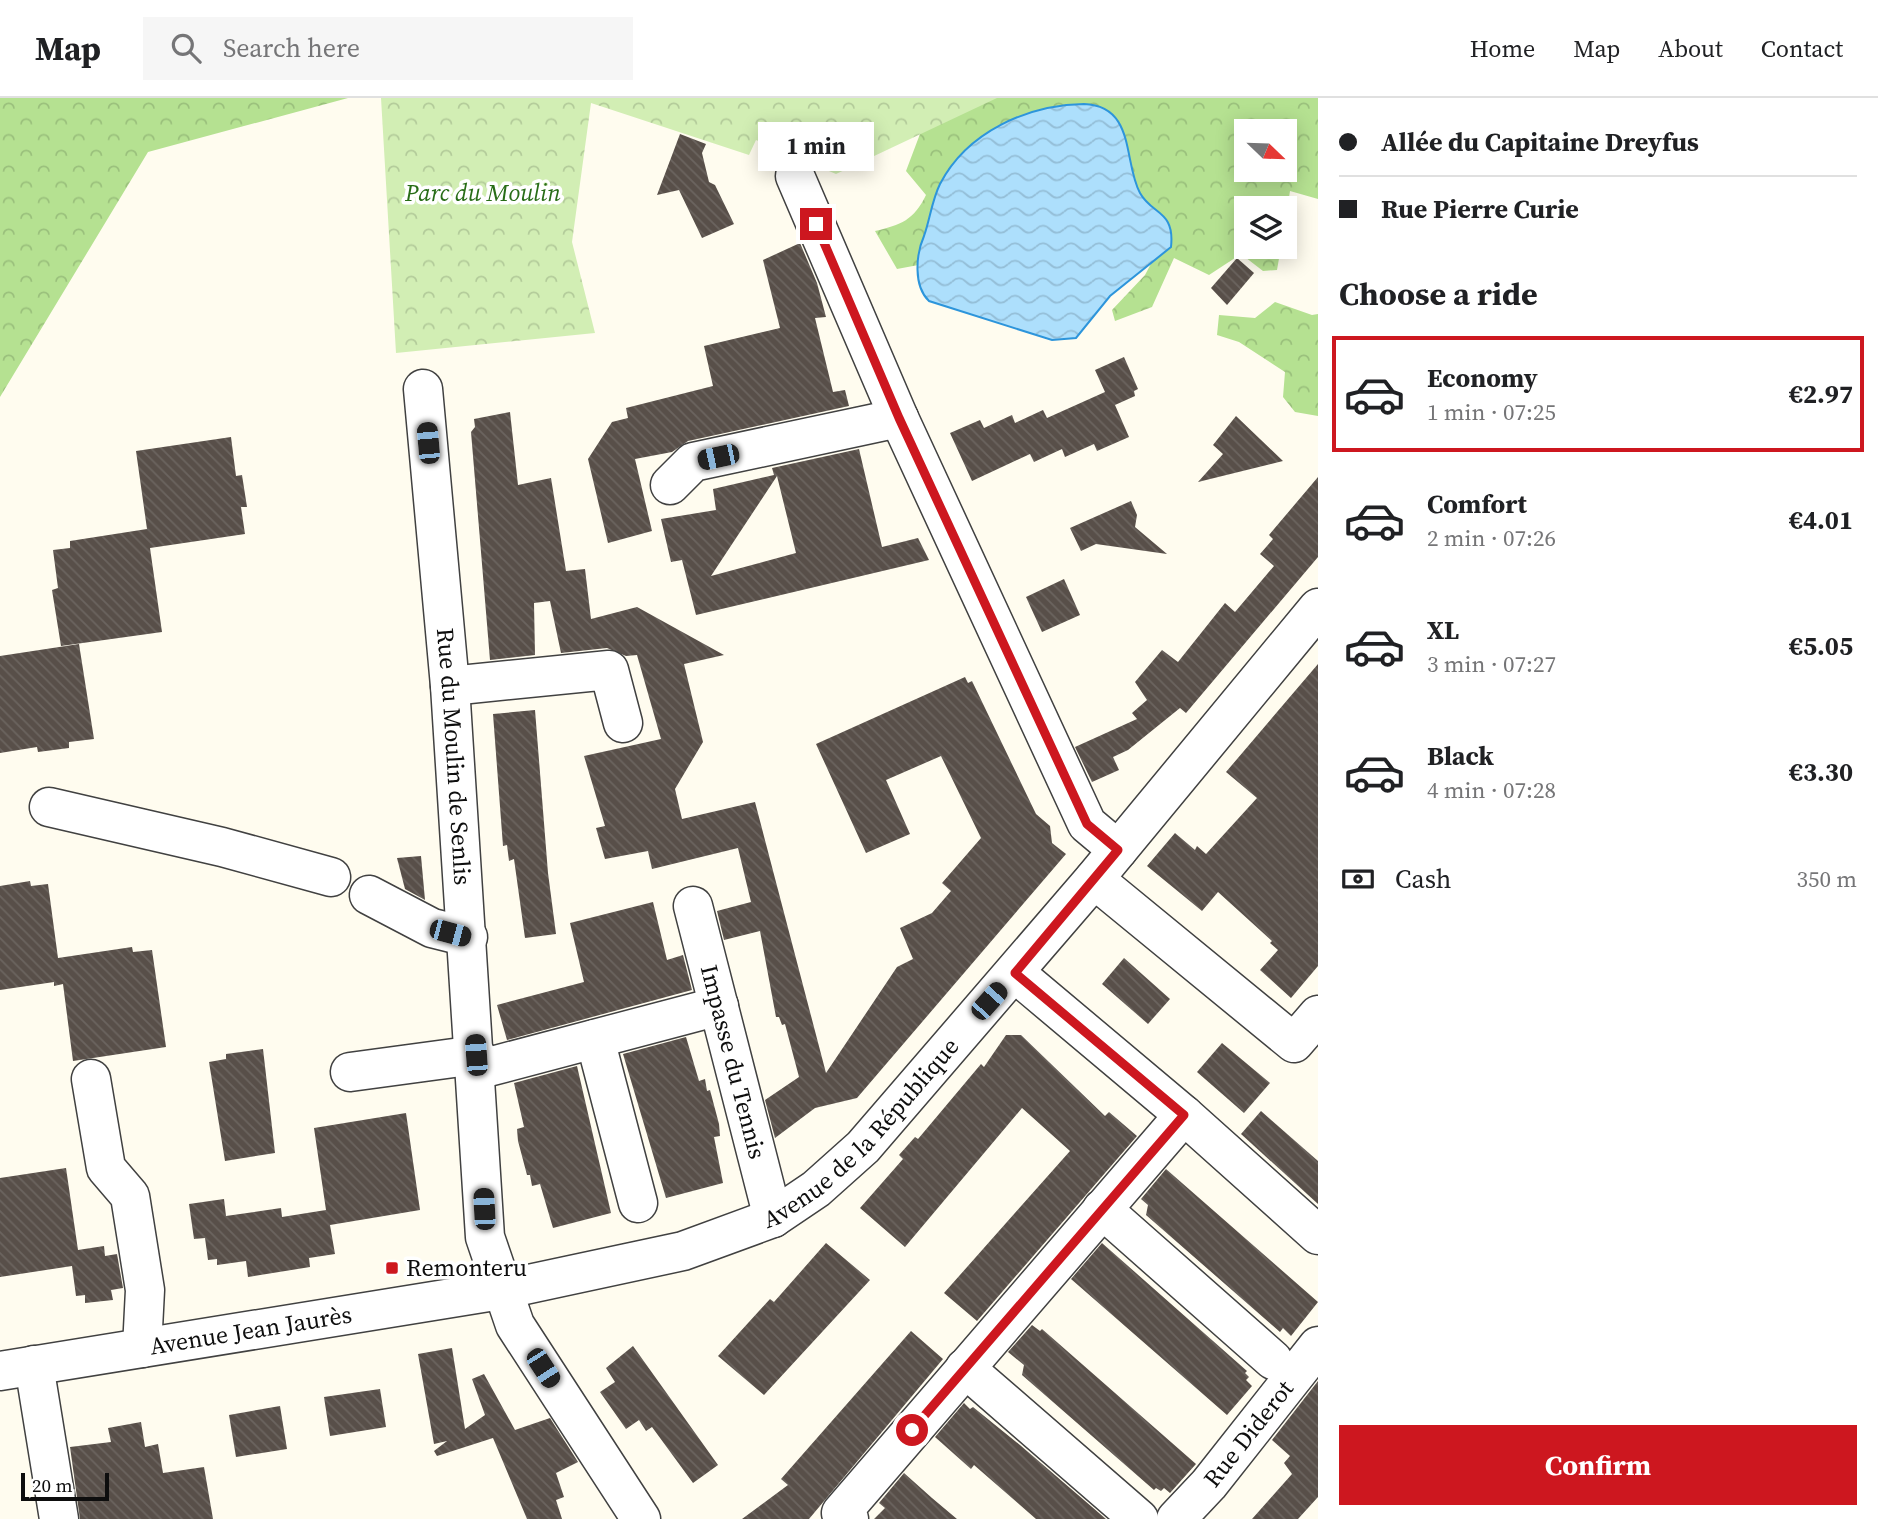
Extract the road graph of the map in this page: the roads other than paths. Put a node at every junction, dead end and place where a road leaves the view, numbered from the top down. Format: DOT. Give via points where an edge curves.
graph roads {
  1 [pos="795,176"];
  2 [pos="423,389"];
  3 [pos="899,418"];
  4 [pos="670,485"];
  5 [pos="1318,608"];
  6 [pos="450,686"];
  7 [pos="623,723"];
  8 [pos="49,807"];
  9 [pos="1118,850"];
  10 [pos="331,877"];
  11 [pos="1094,879"];
  12 [pos="369,895"];
  13 [pos="693,906"];
  14 [pos="468,937"];
  15 [pos="1015,973"];
  16 [pos="719,1006"];
  17 [pos="1318,1015"];
  18 [pos="595,1038"];
  19 [pos="476,1063"];
  20 [pos="350,1072"];
  21 [pos="91,1079"];
  22 [pos="1184,1115"];
  23 [pos="638,1203"];
  24 [pos="1102,1209"];
  25 [pos="773,1218"];
  26 [pos="1318,1235"];
  27 [pos="502,1290"];
  28 [pos="1318,1346"];
  29 [pos="142,1348"];
  30 [pos="1273,1360"];
  31 [pos="17,1368"];
  32 [pos="965,1368"];
  33 [pos="845,1516"];
  34 [pos="59,1519"];
  35 [pos="641,1519"];
  36 [pos="1139,1519"];
  37 [pos="1176,1519"];
  1 -- 3 [label="street"];
  2 -- 6 [label="street, Rue du Moulin de Senlis"];
  3 -- 4 [label="street" via="693,462"];
  3 -- 9 [label="street" via="1087,824"];
  5 -- 9 [label="street, Avenue de la République"];
  6 -- 7 [label="street" via="609,670"];
  6 -- 14 [label="street, Rue du Moulin de Senlis"];
  8 -- 10 [label="street"];
  9 -- 11 [label="street, Avenue de la République"];
  11 -- 15 [label="street, Avenue de la République"];
  11 -- 17 [label="street" via="1294,1042"];
  12 -- 14 [label="street" via="432,928"];
  13 -- 16 [label="street, Impasse du Tennis"];
  14 -- 19 [label="street, Rue du Moulin de Senlis"];
  15 -- 22 [label="street"];
  15 -- 25 [label="street, Avenue de la République" via="863,1147 816,1189"];
  16 -- 18 [label="street"];
  16 -- 25 [label="street, Impasse du Tennis"];
  18 -- 19 [label="street"];
  18 -- 23 [label="street"];
  19 -- 20 [label="street"];
  19 -- 27 [label="street, Rue du Moulin de Senlis" via="485,1237"];
  21 -- 29 [label="street" via="106,1168 130,1196 145,1290"];
  22 -- 24 [label="street"];
  22 -- 26 [label="street"];
  24 -- 30 [label="street"];
  24 -- 32 [label="street"];
  25 -- 27 [label="street, Avenue de la République" via="683,1251"];
  27 -- 29 [label="street, Avenue Jean Jaurès"];
  27 -- 35 [label="street, Rue du Moulin de Senlis" via="515,1325"];
  28 -- 37 [label="street, Rue Diderot"];
  29 -- 31 [label="street, Avenue Jean Jaurès"];
  31 -- 34 [label="street"];
  32 -- 33 [label="street"];
  32 -- 36 [label="street"];
}
